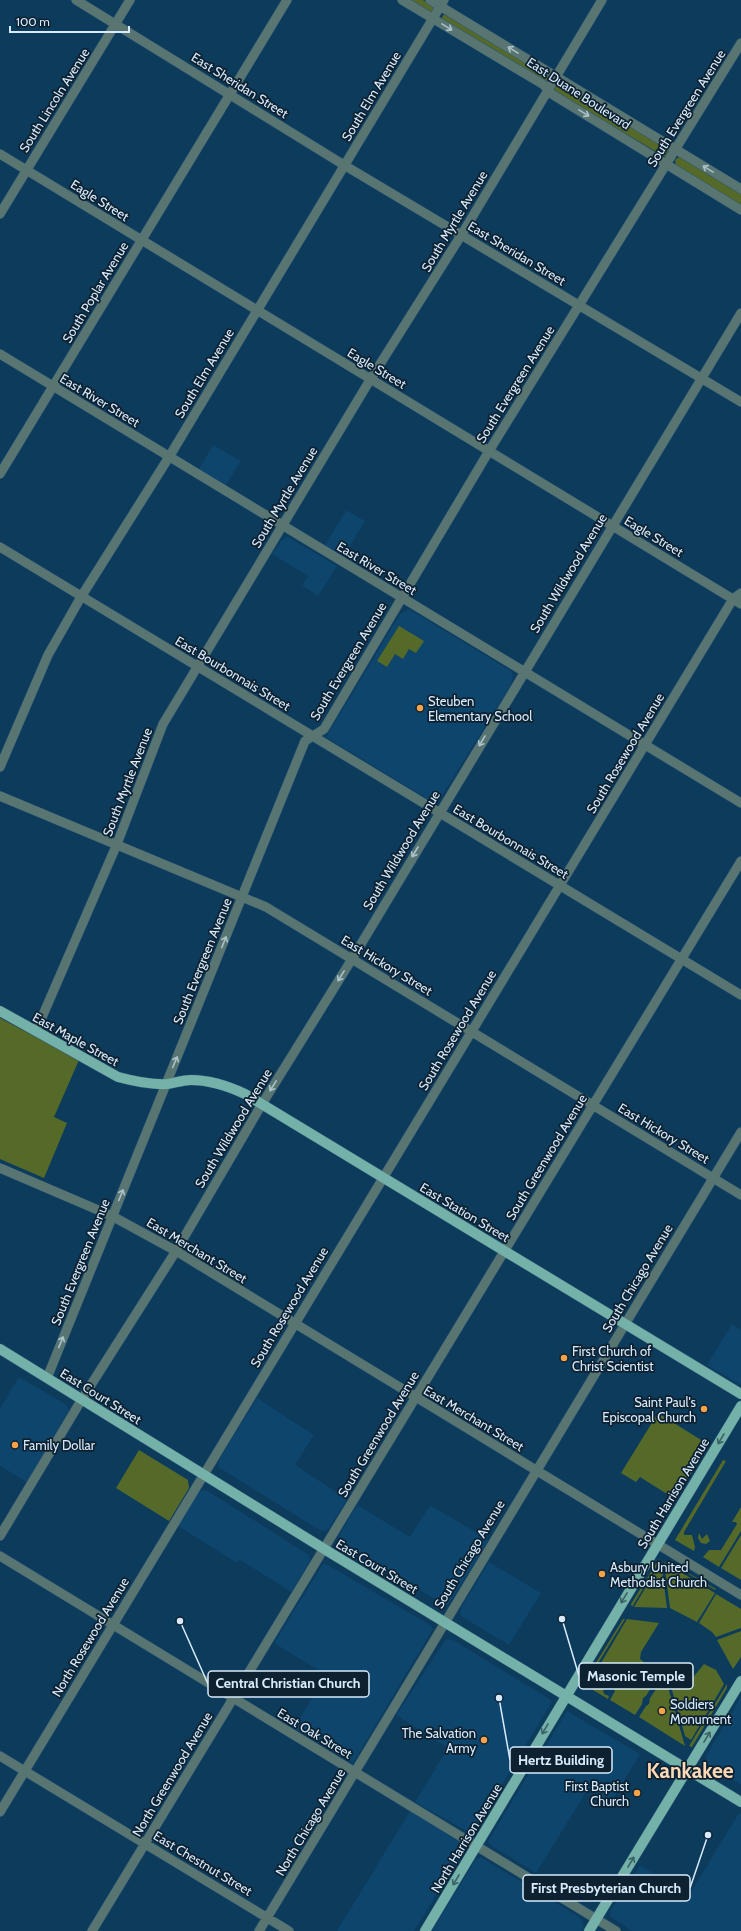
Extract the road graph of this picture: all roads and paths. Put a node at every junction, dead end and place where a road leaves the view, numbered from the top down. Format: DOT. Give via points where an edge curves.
graph roads {
  1 [pos="76,0"];
  2 [pos="130,0"];
  3 [pos="287,0"];
  4 [pos="402,0"];
  5 [pos="430,0"];
  6 [pos="602,0"];
  7 [pos="442,3"];
  8 [pos="433,19"];
  9 [pos="116,24"];
  10 [pos="741,43"];
  11 [pos="556,77"];
  12 [pos="548,90"];
  13 [pos="230,94"];
  14 [pos="675,149"];
  15 [pos="0,154"];
  16 [pos="666,164"];
  17 [pos="344,165"];
  18 [pos="26,170"];
  19 [pos="741,189"];
  20 [pos="741,210"];
  21 [pos="0,214"];
  22 [pos="462,234"];
  23 [pos="140,241"];
  24 [pos="579,306"];
  25 [pos="257,311"];
  26 [pos="741,313"];
  27 [pos="0,354"];
  28 [pos="701,378"];
  29 [pos="370,380"];
  30 [pos="54,387"];
  31 [pos="741,402"];
  32 [pos="489,451"];
  33 [pos="169,457"];
  34 [pos="0,474"];
  35 [pos="282,526"];
  36 [pos="612,526"];
  37 [pos="0,547"];
  38 [pos="82,597"];
  39 [pos="402,598"];
  40 [pos="738,599"];
  41 [pos="197,667"];
  42 [pos="524,672"];
  43 [pos="312,736"];
  44 [pos="645,745"];
  45 [pos="0,767"];
  46 [pos="0,796"];
  47 [pos="741,803"];
  48 [pos="439,812"];
  49 [pos="116,844"];
  50 [pos="741,861"];
  51 [pos="560,886"];
  52 [pos="242,896"];
  53 [pos="352,959"];
  54 [pos="681,959"];
  55 [pos="741,995"];
  56 [pos="0,1011"];
  57 [pos="36,1031"];
  58 [pos="471,1031"];
  59 [pos="166,1084"];
  60 [pos="262,1104"];
  61 [pos="593,1105"];
  62 [pos="741,1132"];
  63 [pos="0,1168"];
  64 [pos="383,1177"];
  65 [pos="713,1178"];
  66 [pos="741,1195"];
  67 [pos="112,1216"];
  68 [pos="176,1251"];
  69 [pos="504,1251"];
  70 [pos="294,1324"];
  71 [pos="624,1324"];
  72 [pos="0,1349"];
  73 [pos="47,1378"];
  74 [pos="741,1394"];
  75 [pos="416,1397"];
  76 [pos="82,1399"];
  77 [pos="741,1406"];
  78 [pos="536,1470"];
  79 [pos="203,1474"];
  80 [pos="0,1536"];
  81 [pos="657,1544"];
  82 [pos="324,1549"];
  83 [pos="0,1556"];
  84 [pos="741,1595"];
  85 [pos="444,1622"];
  86 [pos="112,1624"];
  87 [pos="741,1681"];
  88 [pos="565,1696"];
  89 [pos="233,1698"];
  90 [pos="0,1756"];
  91 [pos="687,1770"];
  92 [pos="26,1771"];
  93 [pos="355,1772"];
  94 [pos="741,1802"];
  95 [pos="0,1812"];
  96 [pos="145,1843"];
  97 [pos="476,1846"];
  98 [pos="267,1917"];
  99 [pos="597,1919"];
  100 [pos="92,1931"];
  101 [pos="258,1931"];
  102 [pos="290,1931"];
  103 [pos="425,1931"];
  104 [pos="589,1931"];
  105 [pos="616,1931"];
  1 -- 9 [label="street, East Sheridan Street"];
  2 -- 9 [label="street, South Lincoln Avenue"];
  3 -- 13 [label="street, South Poplar Avenue"];
  4 -- 8 [label="street, East Duane Boulevard"];
  5 -- 7 [label="street, East Duane Boulevard"];
  6 -- 11 [label="street, South Myrtle Avenue"];
  7 -- 8 [label="street, South Elm Avenue"];
  11 -- 7 [label="street, East Duane Boulevard, one-way"];
  8 -- 12 [label="street, East Duane Boulevard, one-way"];
  8 -- 17 [label="street, South Elm Avenue"];
  9 -- 13 [label="street, East Sheridan Street"];
  9 -- 18 [label="street, South Lincoln Avenue"];
  10 -- 14 [label="street, South Evergreen Avenue"];
  11 -- 12 [label="street, South Myrtle Avenue"];
  11 -- 14 [label="street, East Duane Boulevard"];
  12 -- 16 [label="street, East Duane Boulevard, one-way"];
  12 -- 22 [label="street, South Myrtle Avenue"];
  13 -- 17 [label="street, East Sheridan Street"];
  13 -- 23 [label="street, South Poplar Avenue"];
  14 -- 16 [label="street, South Evergreen Avenue"];
  19 -- 14 [label="street, East Duane Boulevard, one-way"];
  15 -- 18 [label="street, Eagle Street"];
  16 -- 20 [label="street, East Duane Boulevard"];
  16 -- 24 [label="street, South Evergreen Avenue"];
  17 -- 22 [label="street, East Sheridan Street"];
  17 -- 25 [label="street, South Elm Avenue"];
  18 -- 21 [label="street, South Lincoln Avenue"];
  18 -- 23 [label="street, Eagle Street"];
  22 -- 24 [label="street, East Sheridan Street"];
  22 -- 29 [label="street, South Myrtle Avenue"];
  23 -- 25 [label="street, Eagle Street"];
  23 -- 30 [label="street, South Poplar Avenue"];
  24 -- 28 [label="street, East Sheridan Street"];
  24 -- 32 [label="street, South Evergreen Avenue"];
  25 -- 29 [label="street, Eagle Street"];
  25 -- 33 [label="street, South Elm Avenue"];
  26 -- 28 [label="street, South Wildwood Avenue"];
  27 -- 30 [label="street, East River Street"];
  28 -- 31 [label="street, East Sheridan Street"];
  28 -- 36 [label="street, South Wildwood Avenue"];
  29 -- 32 [label="street, Eagle Street"];
  29 -- 35 [label="street, South Myrtle Avenue"];
  30 -- 33 [label="street, East River Street"];
  30 -- 34 [label="street, South Poplar Avenue"];
  32 -- 36 [label="street, Eagle Street"];
  32 -- 39 [label="street, South Evergreen Avenue"];
  33 -- 35 [label="street, East River Street"];
  33 -- 38 [label="street, South Elm Avenue"];
  35 -- 39 [label="street, East River Street"];
  35 -- 41 [label="street, South Myrtle Avenue"];
  36 -- 40 [label="street, Eagle Street"];
  36 -- 42 [label="street, South Wildwood Avenue"];
  37 -- 38 [label="street, East Bourbonnais Street"];
  38 -- 41 [label="street, East Bourbonnais Street"];
  38 -- 45 [label="street, South Elm Avenue" via="48,655"];
  39 -- 42 [label="street, East River Street"];
  39 -- 43 [label="street, South Evergreen Avenue" via="324,729"];
  40 -- 44 [label="street, South Rosewood Avenue"];
  41 -- 43 [label="street, East Bourbonnais Street"];
  41 -- 49 [label="street, South Myrtle Avenue" via="163,724"];
  42 -- 44 [label="street, East River Street"];
  42 -- 48 [label="street, South Wildwood Avenue, one-way"];
  43 -- 48 [label="street, East Bourbonnais Street"];
  43 -- 52 [label="street, South Evergreen Avenue" via="305,741"];
  44 -- 47 [label="street, East River Street"];
  44 -- 51 [label="street, South Rosewood Avenue"];
  46 -- 49 [label="street, East Hickory Street"];
  48 -- 51 [label="street, East Bourbonnais Street"];
  48 -- 53 [label="street, South Wildwood Avenue, one-way"];
  49 -- 52 [label="street, East Hickory Street"];
  49 -- 57 [label="street, South Myrtle Avenue"];
  50 -- 54 [label="street, South Greenwood Avenue"];
  51 -- 54 [label="street, East Bourbonnais Street"];
  51 -- 58 [label="street, South Rosewood Avenue"];
  52 -- 53 [label="street, East Hickory Street" via="266,907"];
  59 -- 52 [label="street, South Evergreen Avenue, one-way"];
  53 -- 58 [label="street, East Hickory Street"];
  53 -- 60 [label="street, South Wildwood Avenue, one-way"];
  54 -- 55 [label="street, East Bourbonnais Street"];
  54 -- 61 [label="street, South Greenwood Avenue"];
  56 -- 57 [label="main road, East Maple Street"];
  57 -- 59 [label="main road, East Maple Street" via="118,1077"];
  58 -- 61 [label="street, East Hickory Street"];
  58 -- 64 [label="street, South Rosewood Avenue"];
  59 -- 60 [label="main road, East Station Street" via="190,1080 217,1084 232,1088"];
  67 -- 59 [label="street, South Evergreen Avenue, one-way"];
  60 -- 64 [label="main road, East Station Street"];
  60 -- 68 [label="street, South Wildwood Avenue"];
  61 -- 65 [label="street, East Hickory Street"];
  61 -- 69 [label="street, South Greenwood Avenue"];
  62 -- 65 [label="street, South Chicago Avenue"];
  63 -- 67 [label="street, East Merchant Street"];
  64 -- 69 [label="main road, East Station Street"];
  64 -- 70 [label="street, South Rosewood Avenue"];
  65 -- 66 [label="street, East Hickory Street"];
  65 -- 71 [label="street, South Chicago Avenue"];
  67 -- 68 [label="street, East Merchant Street"];
  73 -- 67 [label="street, South Evergreen Avenue, one-way"];
  68 -- 70 [label="street, East Merchant Street"];
  68 -- 76 [label="street, South Wildwood Avenue"];
  69 -- 71 [label="main road, East Station Street"];
  69 -- 75 [label="street, South Greenwood Avenue"];
  70 -- 75 [label="street, East Merchant Street"];
  70 -- 79 [label="street, South Rosewood Avenue"];
  71 -- 74 [label="main road, East Station Street"];
  71 -- 78 [label="street, South Chicago Avenue"];
  72 -- 73 [label="main road, East Court Street"];
  73 -- 76 [label="main road, East Court Street"];
  75 -- 78 [label="street, East Merchant Street"];
  75 -- 82 [label="street, South Greenwood Avenue"];
  76 -- 79 [label="main road, East Court Street"];
  76 -- 80 [label="street, South Wildwood Avenue"];
  77 -- 81 [label="main road, South Harrison Avenue, one-way"];
  78 -- 81 [label="street, East Merchant Street"];
  78 -- 85 [label="street, South Chicago Avenue"];
  79 -- 82 [label="main road, East Court Street"];
  79 -- 86 [label="street, North Rosewood Avenue"];
  81 -- 84 [label="street, East Merchant Street"];
  81 -- 88 [label="main road, South Harrison Avenue, one-way"];
  82 -- 85 [label="main road, East Court Street"];
  82 -- 89 [label="street, North Greenwood Avenue"];
  83 -- 86 [label="street, East Oak Street"];
  85 -- 88 [label="main road, East Court Street"];
  85 -- 93 [label="street, North Chicago Avenue"];
  86 -- 89 [label="street, East Oak Street"];
  86 -- 92 [label="street, North Rosewood Avenue"];
  91 -- 87 [label="main road, one-way"];
  88 -- 91 [label="main road, East Court Street"];
  88 -- 97 [label="main road, North Harrison Avenue, one-way"];
  89 -- 93 [label="street, East Oak Street"];
  89 -- 96 [label="street, North Greenwood Avenue"];
  90 -- 92 [label="street, East Chestnut Street"];
  91 -- 94 [label="main road, East Court Street"];
  99 -- 91 [label="main road, one-way"];
  92 -- 95 [label="street, North Rosewood Avenue"];
  92 -- 96 [label="street, East Chestnut Street"];
  93 -- 97 [label="street, East Oak Street"];
  93 -- 98 [label="street, North Chicago Avenue"];
  96 -- 98 [label="street, East Chestnut Street"];
  96 -- 100 [label="street, North Greenwood Avenue"];
  97 -- 99 [label="street, East Oak Street"];
  97 -- 103 [label="main road, North Harrison Avenue, one-way"];
  98 -- 101 [label="street, North Chicago Avenue"];
  98 -- 102 [label="street, East Chestnut Street"];
  99 -- 104 [label="main road"];
  99 -- 105 [label="street, East Oak Street"];
}
